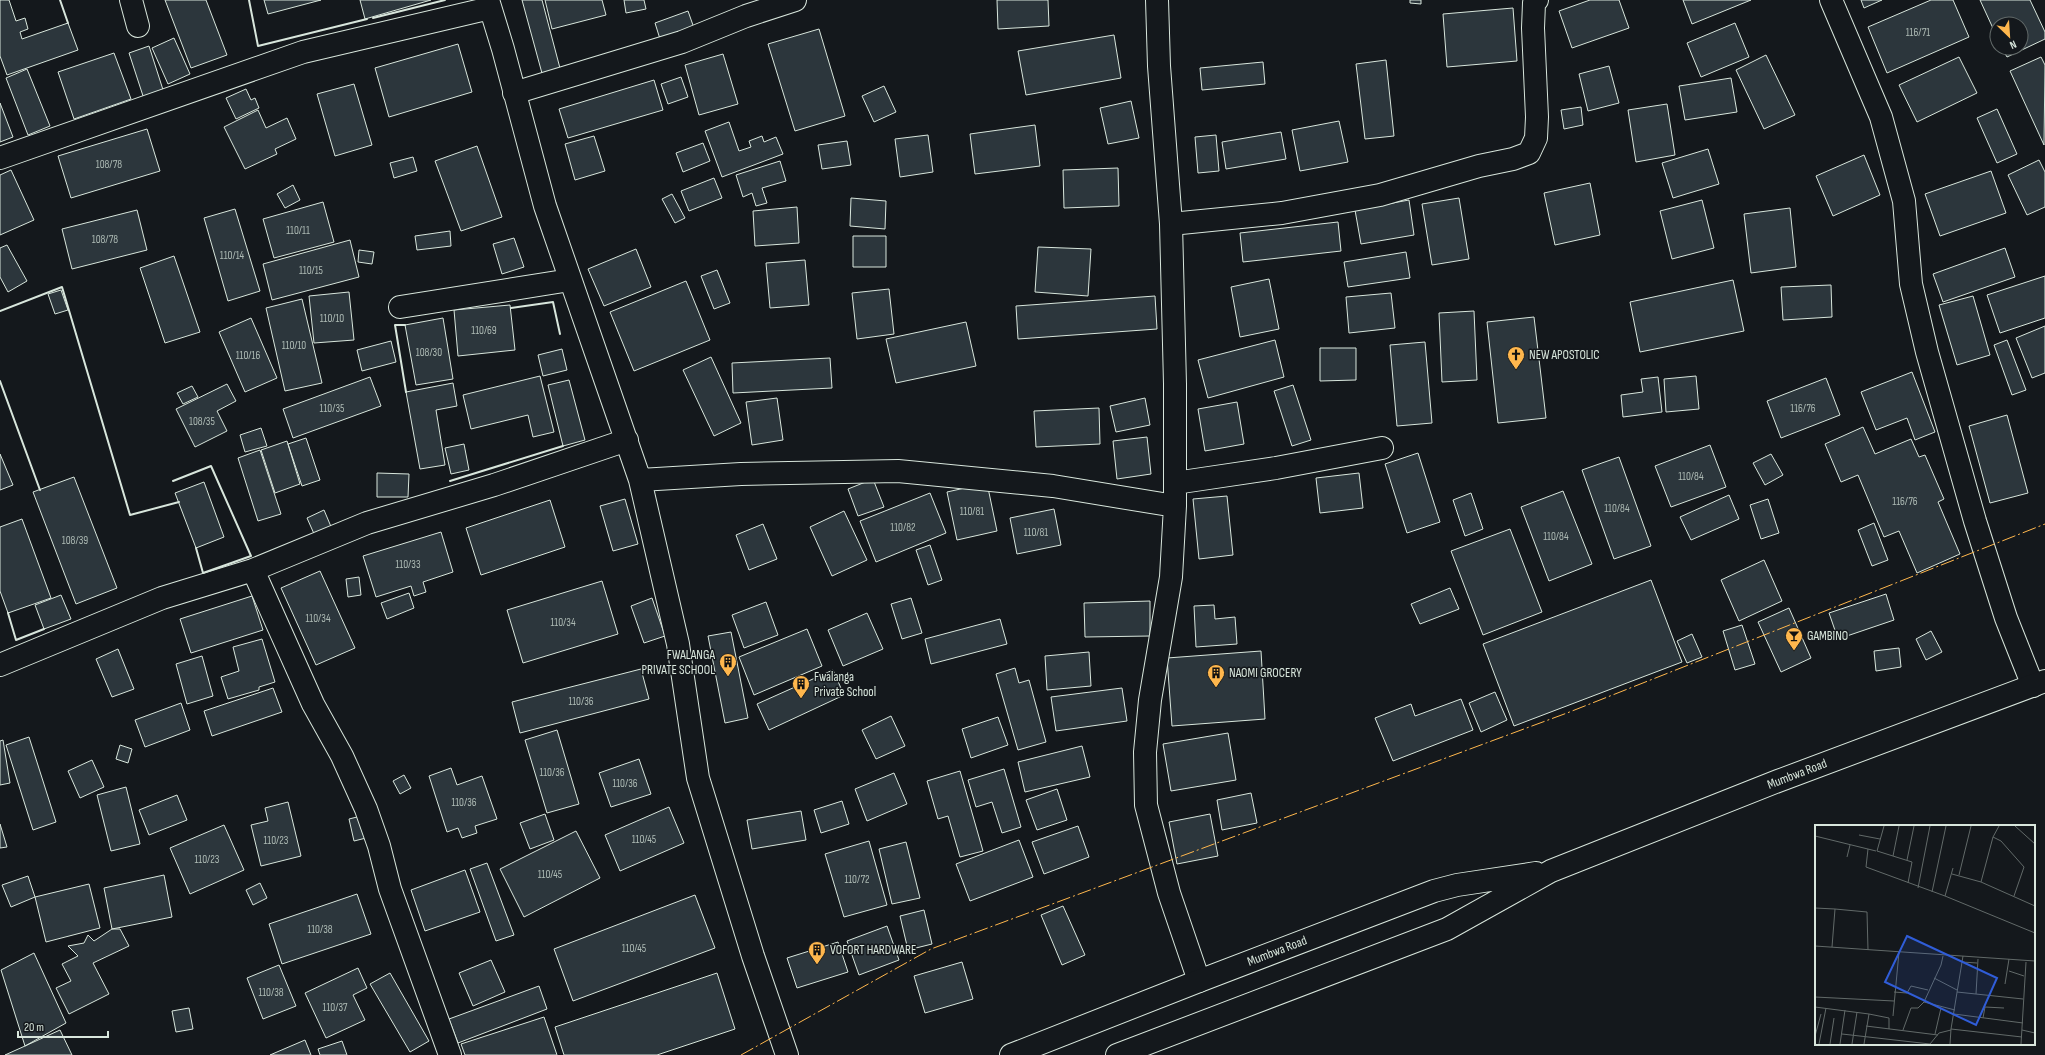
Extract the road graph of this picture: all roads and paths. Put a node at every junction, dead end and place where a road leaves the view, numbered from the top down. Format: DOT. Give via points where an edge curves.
graph roads {
  1 [pos="132,0"];
  2 [pos="791,0"];
  3 [pos="1157,0"];
  4 [pos="1537,0"];
  5 [pos="1831,0"];
  6 [pos="489,4"];
  7 [pos="138,26"];
  8 [pos="514,93"];
  9 [pos="0,158"];
  10 [pos="1171,224"];
  11 [pos="570,280"];
  12 [pos="400,307"];
  13 [pos="627,440"];
  14 [pos="1382,448"];
  15 [pos="640,480"];
  16 [pos="1175,483"];
  17 [pos="1175,506"];
  18 [pos="253,570"];
  19 [pos="0,665"];
  20 [pos="2039,683"];
  21 [pos="1551,871"];
  22 [pos="1199,980"];
  23 [pos="450,1055"];
  24 [pos="787,1055"];
  25 [pos="1011,1055"];
  26 [pos="1117,1055"];
  1 -- 7 [label="street"];
  2 -- 8 [label="street" via="682,42"];
  3 -- 10 [label="street" via="1159,66"];
  4 -- 10 [label="street" via="1534,3 1532,28 1536,138 1529,153 1380,195 1282,213"];
  5 -- 20 [label="street" via="1881,117 1904,201 1911,284 1927,352 1975,521 1999,596"];
  6 -- 8 [label="street"];
  6 -- 9 [label="street" via="303,52"];
  8 -- 11 [label="street" via="545,206"];
  10 -- 16 [label="street"];
  11 -- 12 [label="street"];
  11 -- 13 [label="street"];
  13 -- 15 [label="street"];
  13 -- 18 [label="street" via="367,524"];
  14 -- 16 [label="street" via="1276,468"];
  15 -- 17 [label="street" via="741,474 898,471 1053,486"];
  15 -- 24 [label="street" via="678,644 698,778 753,956"];
  16 -- 17 [label="street"];
  17 -- 22 [label="street" via="1171,576 1150,700 1145,752 1146,805 1169,893"];
  18 -- 19 [label="street" via="162,598"];
  18 -- 23 [label="street" via="313,704 342,756 366,809 393,896"];
  20 -- 21 [label="street, Mumbwa Road" via="1778,781"];
  21 -- 22 [label="street, Mumbwa Road" via="1457,885 1434,891"];
  21 -- 26 [label="street, Mumbwa Road" via="1447,928"];
  22 -- 25 [label="street, Mumbwa Road"];
}
